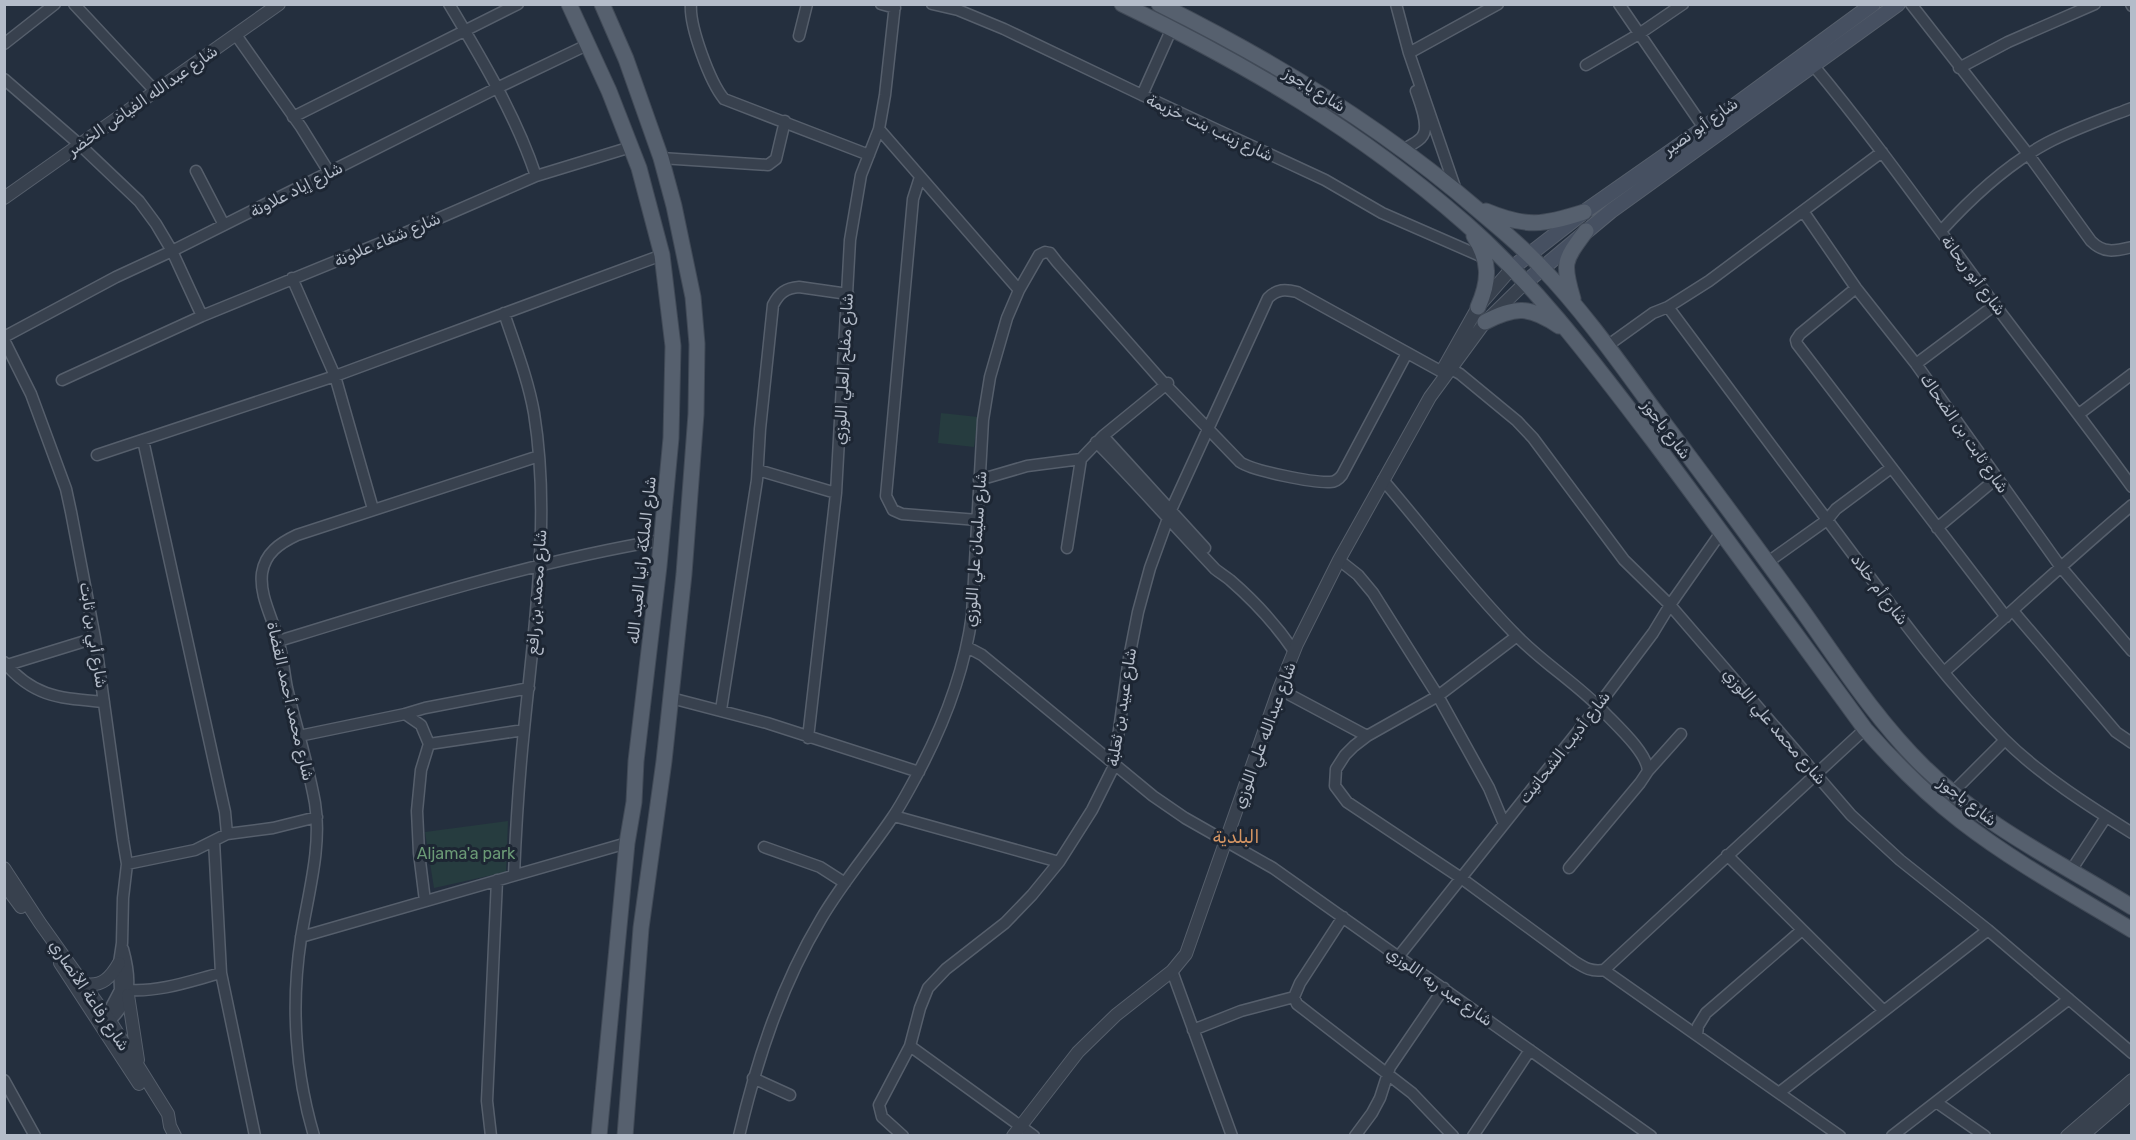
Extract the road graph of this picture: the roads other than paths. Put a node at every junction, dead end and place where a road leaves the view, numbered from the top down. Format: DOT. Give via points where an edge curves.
graph roads {
  1 [pos="55,4"];
  2 [pos="74,4"];
  3 [pos="279,4"];
  4 [pos="449,4"];
  5 [pos="519,4"];
  6 [pos="569,4"];
  7 [pos="602,4"];
  8 [pos="691,4"];
  9 [pos="807,4"];
  10 [pos="881,4"];
  11 [pos="932,4"];
  12 [pos="1122,4"];
  13 [pos="1159,4"];
  14 [pos="1396,4"];
  15 [pos="1498,4"];
  16 [pos="1619,4"];
  17 [pos="1683,4"];
  18 [pos="1873,4"];
  19 [pos="1898,4"];
  20 [pos="1911,4"];
  21 [pos="2094,4"];
  22 [pos="895,6"];
  23 [pos="611,12"];
  24 [pos="1172,28"];
  25 [pos="465,30"];
  26 [pos="1640,34"];
  27 [pos="236,35"];
  28 [pos="799,36"];
  29 [pos="4,44"];
  30 [pos="589,44"];
  31 [pos="1409,53"];
  32 [pos="1586,65"];
  33 [pos="1814,65"];
  34 [pos="1959,68"];
  35 [pos="1418,74"];
  36 [pos="4,79"];
  37 [pos="497,88"];
  38 [pos="154,91"];
  39 [pos="1142,96"];
  40 [pos="2132,108"];
  41 [pos="293,117"];
  42 [pos="785,122"];
  43 [pos="1704,128"];
  44 [pos="879,129"];
  45 [pos="79,144"];
  46 [pos="631,147"];
  47 [pos="1404,149"];
  48 [pos="1882,152"];
  49 [pos="869,154"];
  50 [pos="2028,154"];
  51 [pos="661,158"];
  52 [pos="196,171"];
  53 [pos="328,172"];
  54 [pos="536,176"];
  55 [pos="920,177"];
  56 [pos="1456,190"];
  57 [pos="5,197"];
  58 [pos="1474,206"];
  59 [pos="1803,211"];
  60 [pos="1584,212"];
  61 [pos="1466,224"];
  62 [pos="224,225"];
  63 [pos="1586,231"];
  64 [pos="1941,231"];
  65 [pos="2132,247"];
  66 [pos="172,251"];
  67 [pos="1529,254"];
  68 [pos="662,255"];
  69 [pos="1485,258"];
  70 [pos="1512,268"];
  71 [pos="1542,268"];
  72 [pos="292,278"];
  73 [pos="1526,282"];
  74 [pos="1856,288"];
  75 [pos="1019,290"];
  76 [pos="1278,291"];
  77 [pos="848,294"];
  78 [pos="1574,304"];
  79 [pos="1995,305"];
  80 [pos="1478,307"];
  81 [pos="1668,307"];
  82 [pos="504,314"];
  83 [pos="202,316"];
  84 [pos="1485,322"];
  85 [pos="1575,337"];
  86 [pos="4,338"];
  87 [pos="1607,346"];
  88 [pos="1407,353"];
  89 [pos="1916,364"];
  90 [pos="1446,371"];
  91 [pos="2132,374"];
  92 [pos="335,376"];
  93 [pos="62,380"];
  94 [pos="1169,386"];
  95 [pos="2079,414"];
  96 [pos="1210,429"];
  97 [pos="1100,439"];
  98 [pos="142,440"];
  99 [pos="97,454"];
  100 [pos="539,456"];
  101 [pos="1082,459"];
  102 [pos="1891,468"];
  103 [pos="758,470"];
  104 [pos="1997,478"];
  105 [pos="979,480"];
  106 [pos="1383,480"];
  107 [pos="2132,488"];
  108 [pos="836,492"];
  109 [pos="2132,505"];
  110 [pos="373,509"];
  111 [pos="1169,514"];
  112 [pos="978,520"];
  113 [pos="1827,520"];
  114 [pos="1937,528"];
  115 [pos="1722,531"];
  116 [pos="662,540"];
  117 [pos="1067,548"];
  118 [pos="1339,560"];
  119 [pos="1768,562"];
  120 [pos="2060,566"];
  121 [pos="538,567"];
  122 [pos="1670,605"];
  123 [pos="2009,614"];
  124 [pos="1516,636"];
  125 [pos="95,638"];
  126 [pos="279,641"];
  127 [pos="967,647"];
  128 [pos="1294,651"];
  129 [pos="2132,651"];
  130 [pos="5,665"];
  131 [pos="1944,672"];
  132 [pos="529,688"];
  133 [pos="1279,689"];
  134 [pos="1438,696"];
  135 [pos="671,698"];
  136 [pos="104,702"];
  137 [pos="1598,706"];
  138 [pos="721,710"];
  139 [pos="405,714"];
  140 [pos="1865,729"];
  141 [pos="524,730"];
  142 [pos="1681,734"];
  143 [pos="299,736"];
  144 [pos="1367,736"];
  145 [pos="808,738"];
  146 [pos="2005,740"];
  147 [pos="2132,742"];
  148 [pos="429,744"];
  149 [pos="1114,766"];
  150 [pos="1648,771"];
  151 [pos="919,772"];
  152 [pos="1817,775"];
  153 [pos="1953,792"];
  154 [pos="894,816"];
  155 [pos="317,817"];
  156 [pos="2106,817"];
  157 [pos="1504,824"];
  158 [pos="2132,833"];
  159 [pos="227,834"];
  160 [pos="1226,841"];
  161 [pos="214,842"];
  162 [pos="627,843"];
  163 [pos="764,847"];
  164 [pos="1727,855"];
  165 [pos="1059,862"];
  166 [pos="127,864"];
  167 [pos="1569,868"];
  168 [pos="2072,869"];
  169 [pos="514,875"];
  170 [pos="6,878"];
  171 [pos="1461,878"];
  172 [pos="497,880"];
  173 [pos="845,883"];
  174 [pos="424,901"];
  175 [pos="2132,907"];
  176 [pos="1343,917"];
  177 [pos="1802,930"];
  178 [pos="1988,930"];
  179 [pos="2132,930"];
  180 [pos="301,937"];
  181 [pos="122,943"];
  182 [pos="1399,956"];
  183 [pos="119,963"];
  184 [pos="1604,970"];
  185 [pos="1172,971"];
  186 [pos="221,973"];
  187 [pos="85,984"];
  188 [pos="1444,988"];
  189 [pos="128,993"];
  190 [pos="1294,997"];
  191 [pos="2069,999"];
  192 [pos="1884,1011"];
  193 [pos="104,1020"];
  194 [pos="1193,1030"];
  195 [pos="1697,1035"];
  196 [pos="910,1046"];
  197 [pos="1530,1050"];
  198 [pos="2132,1053"];
  199 [pos="139,1067"];
  200 [pos="1388,1074"];
  201 [pos="753,1078"];
  202 [pos="4,1080"];
  203 [pos="2132,1080"];
  204 [pos="1780,1092"];
  205 [pos="2132,1093"];
  206 [pos="790,1095"];
  207 [pos="1936,1102"];
  208 [pos="173,1130"];
  209 [pos="1017,1130"];
  210 [pos="312,1135"];
  211 [pos="35,1136"];
  212 [pos="255,1136"];
  213 [pos="491,1136"];
  214 [pos="600,1136"];
  215 [pos="625,1136"];
  216 [pos="739,1136"];
  217 [pos="903,1136"];
  218 [pos="1034,1136"];
  219 [pos="1232,1136"];
  220 [pos="1355,1136"];
  221 [pos="1453,1136"];
  222 [pos="1473,1136"];
  223 [pos="1651,1136"];
  224 [pos="1840,1136"];
  225 [pos="1892,1136"];
  226 [pos="1985,1136"];
  227 [pos="2067,1136"];
  228 [pos="2082,1136"];
  1 -- 29 [label="street"];
  2 -- 38 [label="street"];
  3 -- 27 [label="street, شارع عبدالله الفياض الخضر"];
  4 -- 25 [label="street"];
  5 -- 25 [label="street"];
  6 -- 30 [label="main road, شارع الملكة رانيا العبد الله"];
  7 -- 23 [label="main road"];
  8 -- 42 [label="street" via="697,39 721,95"];
  9 -- 28 [label="street"];
  10 -- 22 [label="street"];
  11 -- 39 [label="street, شارع زينب بنت خزيمة" via="989,22"];
  12 -- 24 [label="main road, شارع ياجوز"];
  13 -- 47 [label="main road, شارع ياجوز" via="1281,69"];
  14 -- 31 [label="street"];
  15 -- 31 [label="street"];
  16 -- 26 [label="street"];
  17 -- 26 [label="street"];
  18 -- 43 [label="main road, شارع أبو نصير"];
  19 -- 33 [label="main road, شارع أبو نصير"];
  20 -- 34 [label="street"];
  21 -- 34 [label="street"];
  22 -- 44 [label="street, شارع مفلح العلي اللوزي"];
  23 -- 51 [label="main road"];
  24 -- 39 [label="street"];
  24 -- 61 [label="main road, شارع ياجوز" via="1325,115 1395,164"];
  25 -- 37 [label="street"];
  25 -- 41 [label="street"];
  26 -- 32 [label="street"];
  26 -- 43 [label="street"];
  27 -- 38 [label="street, شارع عبدالله الفياض الخضر"];
  27 -- 41 [label="street"];
  30 -- 37 [label="street, شارع إياد علاونة"];
  30 -- 46 [label="main road, شارع الملكة رانيا العبد الله"];
  31 -- 35 [label="street"];
  33 -- 48 [label="street, شارع أبو ريحانة"];
  33 -- 63 [label="main road, شارع أبو نصير"];
  34 -- 50 [label="street"];
  35 -- 47 [label="street" via="1415,83 1424,131 1422,138"];
  35 -- 56 [label="street"];
  36 -- 45 [label="street"];
  37 -- 53 [label="street, شارع إياد علاونة"];
  37 -- 54 [label="street"];
  38 -- 45 [label="street, شارع عبدالله الفياض الخضر"];
  39 -- 69 [label="street, شارع زينب بنت خزيمة"];
  40 -- 50 [label="street"];
  41 -- 53 [label="street"];
  42 -- 49 [label="street"];
  42 -- 51 [label="street" via="776,159 768,165"];
  43 -- 60 [label="main road, شارع أبو نصير"];
  44 -- 49 [label="street, شارع مفلح العلي اللوزي"];
  44 -- 55 [label="street"];
  45 -- 57 [label="street, شارع عبدالله الفياض الخضر"];
  45 -- 66 [label="street" via="139,201"];
  46 -- 54 [label="street, شارع شفاء علاونة"];
  46 -- 68 [label="main road, شارع الملكة رانيا العبد الله"];
  47 -- 56 [label="main road, شارع ياجوز"];
  48 -- 59 [label="street"];
  48 -- 64 [label="street, شارع أبو ريحانة"];
  49 -- 77 [label="street, شارع مفلح العلي اللوزي" via="861,175 850,240"];
  50 -- 64 [label="street" via="1993,179"];
  50 -- 65 [label="street" via="2097,248 2108,251"];
  51 -- 135 [label="main road" via="691,288 697,344 696,414"];
  52 -- 62 [label="street"];
  53 -- 62 [label="street, شارع إياد علاونة"];
  54 -- 72 [label="street, شارع شفاء علاونة"];
  55 -- 75 [label="street"];
  55 -- 112 [label="street" via="913,199 886,496 892,510 902,514"];
  56 -- 58 [label="main road, شارع ياجوز"];
  58 -- 60 [label="main road" via="1532,224"];
  58 -- 67 [label="main road, شارع ياجوز"];
  59 -- 74 [label="street, شارع ثابت بن الضحاك"];
  59 -- 81 [label="street"];
  60 -- 67 [label="main road, شارع أبو نصير"];
  61 -- 69 [label="main road"];
  61 -- 70 [label="main road, شارع ياجوز"];
  62 -- 66 [label="street, شارع إياد علاونة"];
  63 -- 71 [label="main road, شارع أبو نصير"];
  63 -- 78 [label="main road" via="1568,255 1566,265"];
  64 -- 79 [label="street, شارع أبو ريحانة"];
  66 -- 83 [label="street"];
  66 -- 86 [label="street, شارع إياد علاونة"];
  67 -- 70 [label="main road, شارع أبو نصير"];
  67 -- 71 [label="main road, شارع ياجوز"];
  68 -- 82 [label="street"];
  68 -- 116 [label="main road, شارع الملكة رانيا العبد الله" via="673,346 671,438"];
  69 -- 80 [label="main road" via="1486,290"];
  70 -- 73 [label="main road, شارع ياجوز"];
  70 -- 80 [label="street, شارع عبدالله علي اللوزي"];
  71 -- 73 [label="main road, شارع أبو نصير"];
  71 -- 78 [label="main road, شارع ياجوز"];
  72 -- 83 [label="street, شارع شفاء علاونة"];
  72 -- 92 [label="street"];
  73 -- 84 [label="street, شارع عبدالله علي اللوزي"];
  73 -- 85 [label="main road, شارع ياجوز"];
  74 -- 89 [label="street, شارع ثابت بن الضحاك"];
  74 -- 102 [label="street" via="1796,340"];
  75 -- 94 [label="street, شارع سليمان علي اللوزي" via="1037,257 1050,253"];
  75 -- 105 [label="street, شارع سليمان علي اللوزي" via="990,377"];
  76 -- 88 [label="street, شارع محمد علي اللوزي" via="1297,292"];
  76 -- 96 [label="street, شارع عبيد بن ثعلبة" via="1265,304"];
  77 -- 103 [label="street" via="799,287 777,296 768,347"];
  77 -- 108 [label="street, شارع مفلح العلي اللوزي"];
  78 -- 87 [label="main road, شارع ياجوز"];
  79 -- 89 [label="street"];
  79 -- 95 [label="street, شارع أبو ريحانة"];
  80 -- 90 [label="street, شارع عبدالله علي اللوزي"];
  81 -- 87 [label="street" via="1653,313"];
  81 -- 113 [label="street, شارع أم خلاد"];
  82 -- 92 [label="street"];
  82 -- 100 [label="street, شارع محمد بن رافع" via="526,378"];
  83 -- 93 [label="street, شارع شفاء علاونة"];
  84 -- 85 [label="main road" via="1505,311 1530,311"];
  84 -- 90 [label="street, شارع عبدالله علي اللوزي"];
  85 -- 115 [label="main road, شارع ياجوز"];
  86 -- 125 [label="street, شارع أبي بن ثابت" via="31,394 66,489"];
  87 -- 119 [label="main road, شارع ياجوز"];
  88 -- 90 [label="street, شارع محمد علي اللوزي"];
  88 -- 96 [label="street" via="1342,475 1333,482 1285,476 1244,465"];
  89 -- 104 [label="street, شارع ثابت بن الضحاك"];
  90 -- 106 [label="street, شارع عبدالله علي اللوزي"];
  90 -- 122 [label="street, شارع محمد علي اللوزي" via="1460,374 1518,421 1624,560"];
  91 -- 95 [label="street"];
  92 -- 98 [label="street"];
  92 -- 110 [label="street"];
  94 -- 96 [label="street"];
  94 -- 97 [label="street"];
  95 -- 107 [label="street, شارع أبو ريحانة"];
  96 -- 111 [label="street, شارع عبيد بن ثعلبة"];
  97 -- 101 [label="street"];
  97 -- 111 [label="street"];
  98 -- 99 [label="street"];
  98 -- 159 [label="street"];
  100 -- 110 [label="street, شارع محمد أحمد القضاة"];
  100 -- 121 [label="street, شارع محمد بن رافع"];
  101 -- 105 [label="street" via="1027,466"];
  101 -- 117 [label="street"];
  102 -- 113 [label="street"];
  102 -- 114 [label="street"];
  103 -- 108 [label="street"];
  103 -- 138 [label="street"];
  104 -- 114 [label="street"];
  104 -- 120 [label="street, شارع ثابت بن الضحاك"];
  105 -- 112 [label="street, شارع سليمان علي اللوزي"];
  106 -- 118 [label="street, شارع عبدالله علي اللوزي"];
  106 -- 124 [label="street"];
  108 -- 145 [label="street, شارع مفلح العلي اللوزي"];
  109 -- 120 [label="street"];
  110 -- 126 [label="street, شارع محمد أحمد القضاة" via="297,535 275,547 268,556 262,585"];
  111 -- 128 [label="street" via="1222,567"];
  111 -- 149 [label="street, شارع عبيد بن ثعلبة" via="1138,612"];
  112 -- 127 [label="street, شارع سليمان علي اللوزي"];
  113 -- 119 [label="street"];
  113 -- 131 [label="street, شارع أم خلاد"];
  114 -- 123 [label="street"];
  115 -- 122 [label="street, شارع أديب الشحاتيت"];
  115 -- 140 [label="main road, شارع ياجوز"];
  116 -- 121 [label="street"];
  116 -- 162 [label="main road, شارع الملكة رانيا العبد الله"];
  118 -- 128 [label="street, شارع عبدالله علي اللوزي"];
  118 -- 134 [label="street" via="1373,593"];
  119 -- 153 [label="main road, شارع ياجوز" via="1881,719 1926,769"];
  120 -- 123 [label="street"];
  120 -- 129 [label="street, شارع ثابت بن الضحاك"];
  121 -- 126 [label="street"];
  121 -- 132 [label="street, شارع محمد بن رافع"];
  122 -- 137 [label="street, شارع أديب الشحاتيت"];
  122 -- 152 [label="street, شارع محمد علي اللوزي"];
  123 -- 131 [label="street"];
  123 -- 147 [label="street" via="2116,732"];
  124 -- 134 [label="street"];
  124 -- 137 [label="street"];
  125 -- 130 [label="street"];
  125 -- 136 [label="street, شارع أبي بن ثابت"];
  126 -- 143 [label="street, شارع محمد أحمد القضاة"];
  127 -- 149 [label="street, شارع عبد ربه اللوزي" via="982,655"];
  127 -- 151 [label="street, شارع سليمان علي اللوزي" via="935,740"];
  128 -- 133 [label="street, شارع عبدالله علي اللوزي"];
  130 -- 136 [label="street" via="23,681 52,696"];
  131 -- 146 [label="street, شارع أم خلاد"];
  132 -- 139 [label="street"];
  132 -- 141 [label="street, شارع محمد بن رافع"];
  133 -- 144 [label="street"];
  133 -- 160 [label="street, شارع عبدالله علي اللوزي"];
  134 -- 144 [label="street"];
  134 -- 157 [label="street" via="1484,777"];
  135 -- 138 [label="street"];
  135 -- 215 [label="main road" via="641,928"];
  136 -- 166 [label="street, شارع أبي بن ثابت"];
  137 -- 150 [label="street" via="1645,759"];
  137 -- 157 [label="street, شارع أديب الشحاتيت"];
  138 -- 145 [label="street"];
  139 -- 143 [label="street"];
  139 -- 148 [label="street" via="422,725"];
  140 -- 152 [label="street"];
  140 -- 179 [label="main road, شارع ياجوز" via="1902,769 1963,822"];
  141 -- 148 [label="street"];
  141 -- 169 [label="street, شارع محمد بن رافع"];
  142 -- 150 [label="street"];
  143 -- 155 [label="street, شارع محمد أحمد القضاة"];
  144 -- 171 [label="street" via="1345,755 1336,769 1335,786 1340,794"];
  145 -- 151 [label="street"];
  146 -- 153 [label="street"];
  146 -- 156 [label="street, شارع أم خلاد"];
  148 -- 174 [label="street" via="421,770 417,811"];
  149 -- 160 [label="street, شارع عبد ربه اللوزي" via="1185,818"];
  149 -- 165 [label="street, شارع عبيد بن ثعلبة"];
  150 -- 167 [label="street"];
  151 -- 154 [label="street, شارع سليمان علي اللوزي"];
  152 -- 164 [label="street"];
  152 -- 178 [label="street, شارع محمد علي اللوزي" via="1884,846"];
  153 -- 168 [label="main road, شارع ياجوز" via="2007,832"];
  154 -- 165 [label="street"];
  154 -- 173 [label="street, شارع سليمان علي اللوزي"];
  155 -- 159 [label="street"];
  155 -- 180 [label="street, شارع محمد أحمد القضاة"];
  156 -- 158 [label="street, شارع أم خلاد"];
  156 -- 168 [label="street"];
  157 -- 171 [label="street, شارع أديب الشحاتيت"];
  159 -- 161 [label="street"];
  160 -- 176 [label="street, شارع عبد ربه اللوزي"];
  160 -- 185 [label="street, شارع عبدالله علي اللوزي" via="1187,952"];
  161 -- 166 [label="street" via="179,854"];
  161 -- 186 [label="street"];
  162 -- 169 [label="street"];
  162 -- 214 [label="main road, شارع الملكة رانيا العبد الله"];
  163 -- 173 [label="street" via="820,867"];
  164 -- 177 [label="street"];
  164 -- 184 [label="street"];
  165 -- 196 [label="street, شارع عبيد بن ثعلبة" via="1005,923 951,964 928,988"];
  166 -- 181 [label="street, شارع أبي بن ثابت"];
  168 -- 175 [label="main road, شارع ياجوز"];
  169 -- 172 [label="street"];
  170 -- 187 [label="street, شارع رفاعة الأنصاري"];
  170 -- 193 [label="street, شارع رفاعة الأنصاري"];
  171 -- 182 [label="street, شارع أديب الشحاتيت"];
  171 -- 184 [label="street" via="1587,970"];
  172 -- 174 [label="street"];
  172 -- 213 [label="street" via="487,1085"];
  173 -- 201 [label="street, شارع سليمان علي اللوزي" via="821,919 777,1007"];
  174 -- 180 [label="street"];
  176 -- 182 [label="street, شارع عبد ربه اللوزي"];
  176 -- 190 [label="street"];
  177 -- 192 [label="street"];
  177 -- 195 [label="street" via="1706,1013"];
  178 -- 191 [label="street, شارع محمد علي اللوزي"];
  178 -- 192 [label="street"];
  180 -- 210 [label="street, شارع محمد أحمد القضاة" via="298,1051"];
  181 -- 183 [label="street, شارع أبي بن ثابت"];
  181 -- 189 [label="street, شارع أبي بن ثابت"];
  182 -- 188 [label="street, شارع عبد ربه اللوزي"];
  183 -- 187 [label="street" via="104,981"];
  183 -- 193 [label="street, شارع أبي بن ثابت" via="120,990"];
  184 -- 195 [label="street"];
  185 -- 194 [label="street"];
  185 -- 209 [label="street, شارع عبدالله علي اللوزي" via="1088,1041"];
  186 -- 189 [label="street"];
  186 -- 212 [label="street"];
  187 -- 193 [label="street, شارع رفاعة الأنصاري"];
  188 -- 197 [label="street, شارع عبد ربه اللوزي"];
  188 -- 200 [label="street"];
  189 -- 193 [label="street" via="122,1007"];
  189 -- 199 [label="street"];
  190 -- 194 [label="street" via="1241,1011"];
  190 -- 200 [label="street" via="1306,1012"];
  191 -- 198 [label="street, شارع محمد علي اللوزي"];
  191 -- 207 [label="street"];
  192 -- 204 [label="street"];
  193 -- 199 [label="street, شارع رفاعة الأنصاري"];
  193 -- 208 [label="street, شارع رفاعة الأنصاري" via="162,1119"];
  194 -- 219 [label="street"];
  195 -- 204 [label="street"];
  196 -- 209 [label="street"];
  196 -- 217 [label="street, شارع عبيد بن ثعلبة" via="879,1105 882,1117"];
  197 -- 222 [label="street"];
  197 -- 223 [label="street, شارع عبد ربه اللوزي"];
  199 -- 208 [label="street, شارع رفاعة الأنصاري" via="168,1114"];
  200 -- 220 [label="street" via="1372,1113"];
  200 -- 221 [label="street" via="1428,1108"];
  201 -- 206 [label="street"];
  201 -- 216 [label="street, شارع سليمان علي اللوزي"];
  202 -- 211 [label="street"];
  203 -- 227 [label="street"];
  204 -- 224 [label="street"];
  205 -- 228 [label="street"];
  207 -- 225 [label="street"];
  207 -- 226 [label="street"];
  209 -- 218 [label="street"];
}
